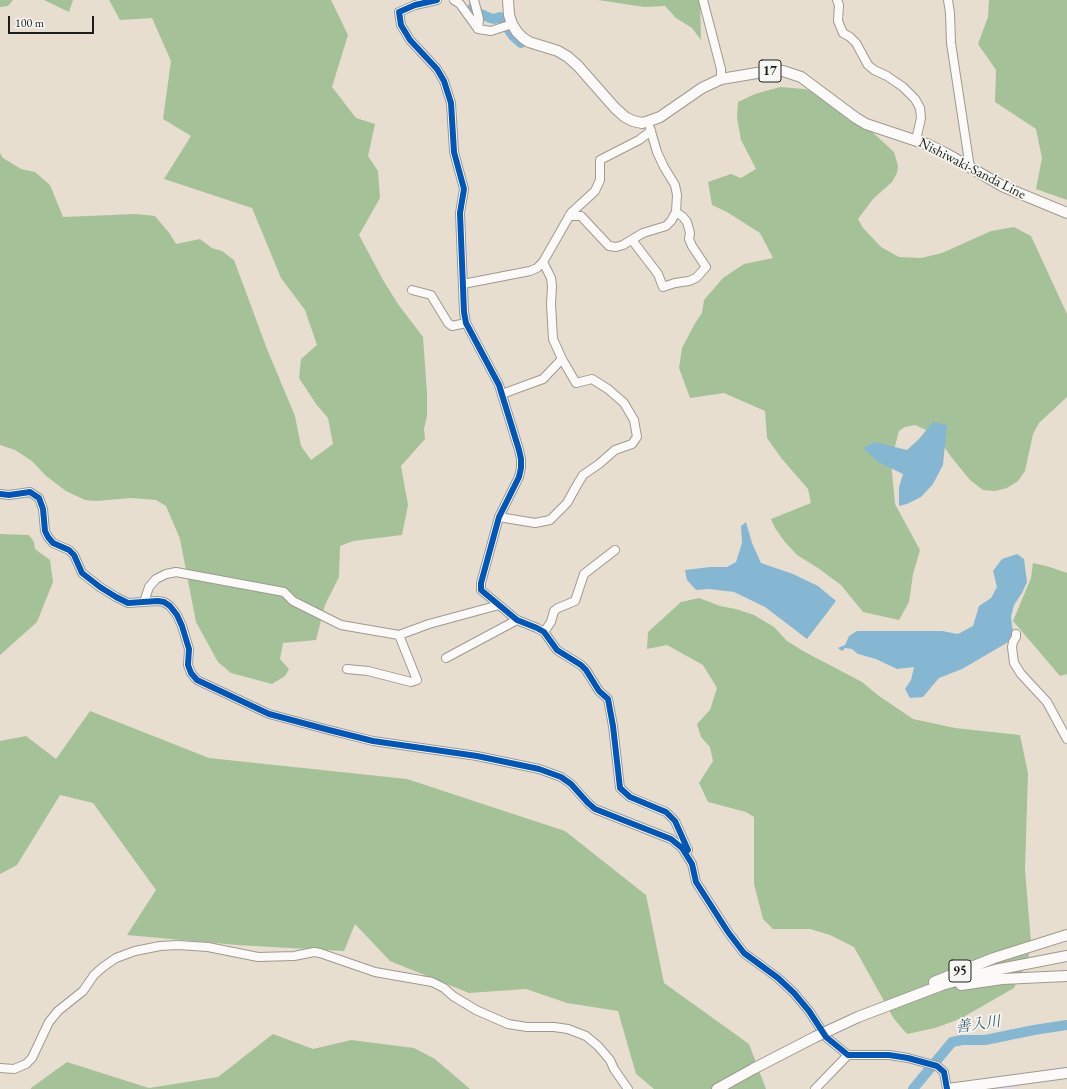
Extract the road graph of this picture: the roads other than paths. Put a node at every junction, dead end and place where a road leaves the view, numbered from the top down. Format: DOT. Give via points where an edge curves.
graph roads {
  1 [pos="437,0"];
  2 [pos="454,0"];
  3 [pos="474,0"];
  4 [pos="508,0"];
  5 [pos="703,0"];
  6 [pos="837,0"];
  7 [pos="948,0"];
  8 [pos="512,24"];
  9 [pos="478,29"];
  10 [pos="721,79"];
  11 [pos="650,126"];
  12 [pos="916,140"];
  13 [pos="970,168"];
  14 [pos="676,212"];
  15 [pos="1067,213"];
  16 [pos="569,216"];
  17 [pos="632,240"];
  18 [pos="543,262"];
  19 [pos="463,284"];
  20 [pos="412,290"];
  21 [pos="466,323"];
  22 [pos="562,359"];
  23 [pos="502,394"];
  24 [pos="0,494"];
  25 [pos="499,517"];
  26 [pos="615,550"];
  27 [pos="144,602"];
  28 [pos="499,605"];
  29 [pos="516,620"];
  30 [pos="544,632"];
  31 [pos="1016,634"];
  32 [pos="400,635"];
  33 [pos="446,658"];
  34 [pos="346,669"];
  35 [pos="1067,739"];
  36 [pos="685,853"];
  37 [pos="1067,935"];
  38 [pos="1067,956"];
  39 [pos="1067,976"];
  40 [pos="920,993"];
  41 [pos="858,1017"];
  42 [pos="848,1055"];
  43 [pos="0,1068"];
  44 [pos="1067,1073"];
  45 [pos="628,1089"];
  46 [pos="717,1089"];
  47 [pos="815,1089"];
  48 [pos="948,1089"];
  1 -- 19 [label="street" via="399,12 401,25 410,40 441,75 451,103 454,152 464,189 460,213"];
  2 -- 9 [label="street" via="460,4"];
  3 -- 9 [label="street" via="479,19"];
  4 -- 8 [label="main road"];
  5 -- 10 [label="street" via="721,69"];
  6 -- 12 [label="street" via="838,21 843,33 856,44 868,65 904,87 915,99 920,108 921,118"];
  7 -- 13 [label="street" via="951,43"];
  8 -- 9 [label="street" via="491,32"];
  8 -- 11 [label="main road" via="529,42 558,51 568,57 625,117"];
  10 -- 11 [label="main road, Nishiwaki-Sanda Line / 17" via="702,88"];
  10 -- 12 [label="main road, Nishiwaki-Sanda Line / 17" via="775,70 792,73 812,84 866,124"];
  11 -- 14 [label="street" via="657,152 675,185"];
  11 -- 16 [label="street" via="639,140 600,160 600,180 596,191"];
  12 -- 13 [label="main road, Nishiwaki-Sanda Line / 17"];
  13 -- 15 [label="main road, Nishiwaki-Sanda Line / 17" via="1004,187"];
  14 -- 17 [label="street" via="666,226 642,233"];
  14 -- 17 [label="street" via="687,222 689,239 706,267 696,278 663,287 658,274"];
  16 -- 17 [label="street" via="581,216 609,246 616,247"];
  16 -- 18 [label="street"];
  18 -- 19 [label="street" via="530,271"];
  18 -- 22 [label="street" via="551,278 553,339"];
  19 -- 21 [label="street"];
  20 -- 21 [label="street" via="431,295 452,326"];
  21 -- 23 [label="street"];
  22 -- 23 [label="street" via="542,379"];
  22 -- 25 [label="street" via="576,383 592,380 608,389 624,404 634,420 637,437 632,444 615,450 583,476 567,503 550,520 534,522"];
  23 -- 25 [label="street" via="519,450 521,468"];
  24 -- 27 [label="street" via="35,494 43,509 48,538 74,555 82,573 128,603"];
  25 -- 28 [label="street" via="481,583 481,590"];
  26 -- 30 [label="street" via="584,574 575,601 554,611 551,622"];
  27 -- 32 [label="street" via="149,587 156,579 176,572 284,592 293,601 341,625"];
  27 -- 36 [label="street" via="164,602 177,615 189,649 188,665 197,680 269,714 373,740 477,756 539,769 571,784 595,809 671,838"];
  28 -- 29 [label="street"];
  28 -- 32 [label="street" via="429,624"];
  29 -- 30 [label="street"];
  29 -- 33 [label="street"];
  30 -- 36 [label="street" via="557,650 581,664 608,699 620,788 630,797 666,812 675,821 688,850"];
  31 -- 35 [label="street" via="1012,647 1014,663 1047,702"];
  32 -- 34 [label="street" via="417,680 411,682 368,671"];
  36 -- 42 [label="street" via="692,864 696,882 744,953 794,993 826,1037"];
  37 -- 41 [label="main road, 95" via="994,958 882,1004"];
  38 -- 40 [label="main road, 95" via="995,970"];
  39 -- 40 [label="main road, 95" via="1002,979"];
  40 -- 41 [label="main road, 95"];
  41 -- 46 [label="main road, 95, bridge" via="753,1068"];
  42 -- 47 [label="street"];
  42 -- 48 [label="street" via="889,1055 937,1066 944,1072"];
  43 -- 45 [label="street" via="14,1069 26,1064 32,1058 49,1022 58,1011 83,991 94,975 116,958 134,951 178,945 208,947 258,957 320,952 375,972 432,982 476,1010 508,1024 568,1029 586,1036 610,1060"];
  44 -- 48 [label="main road"];
}
